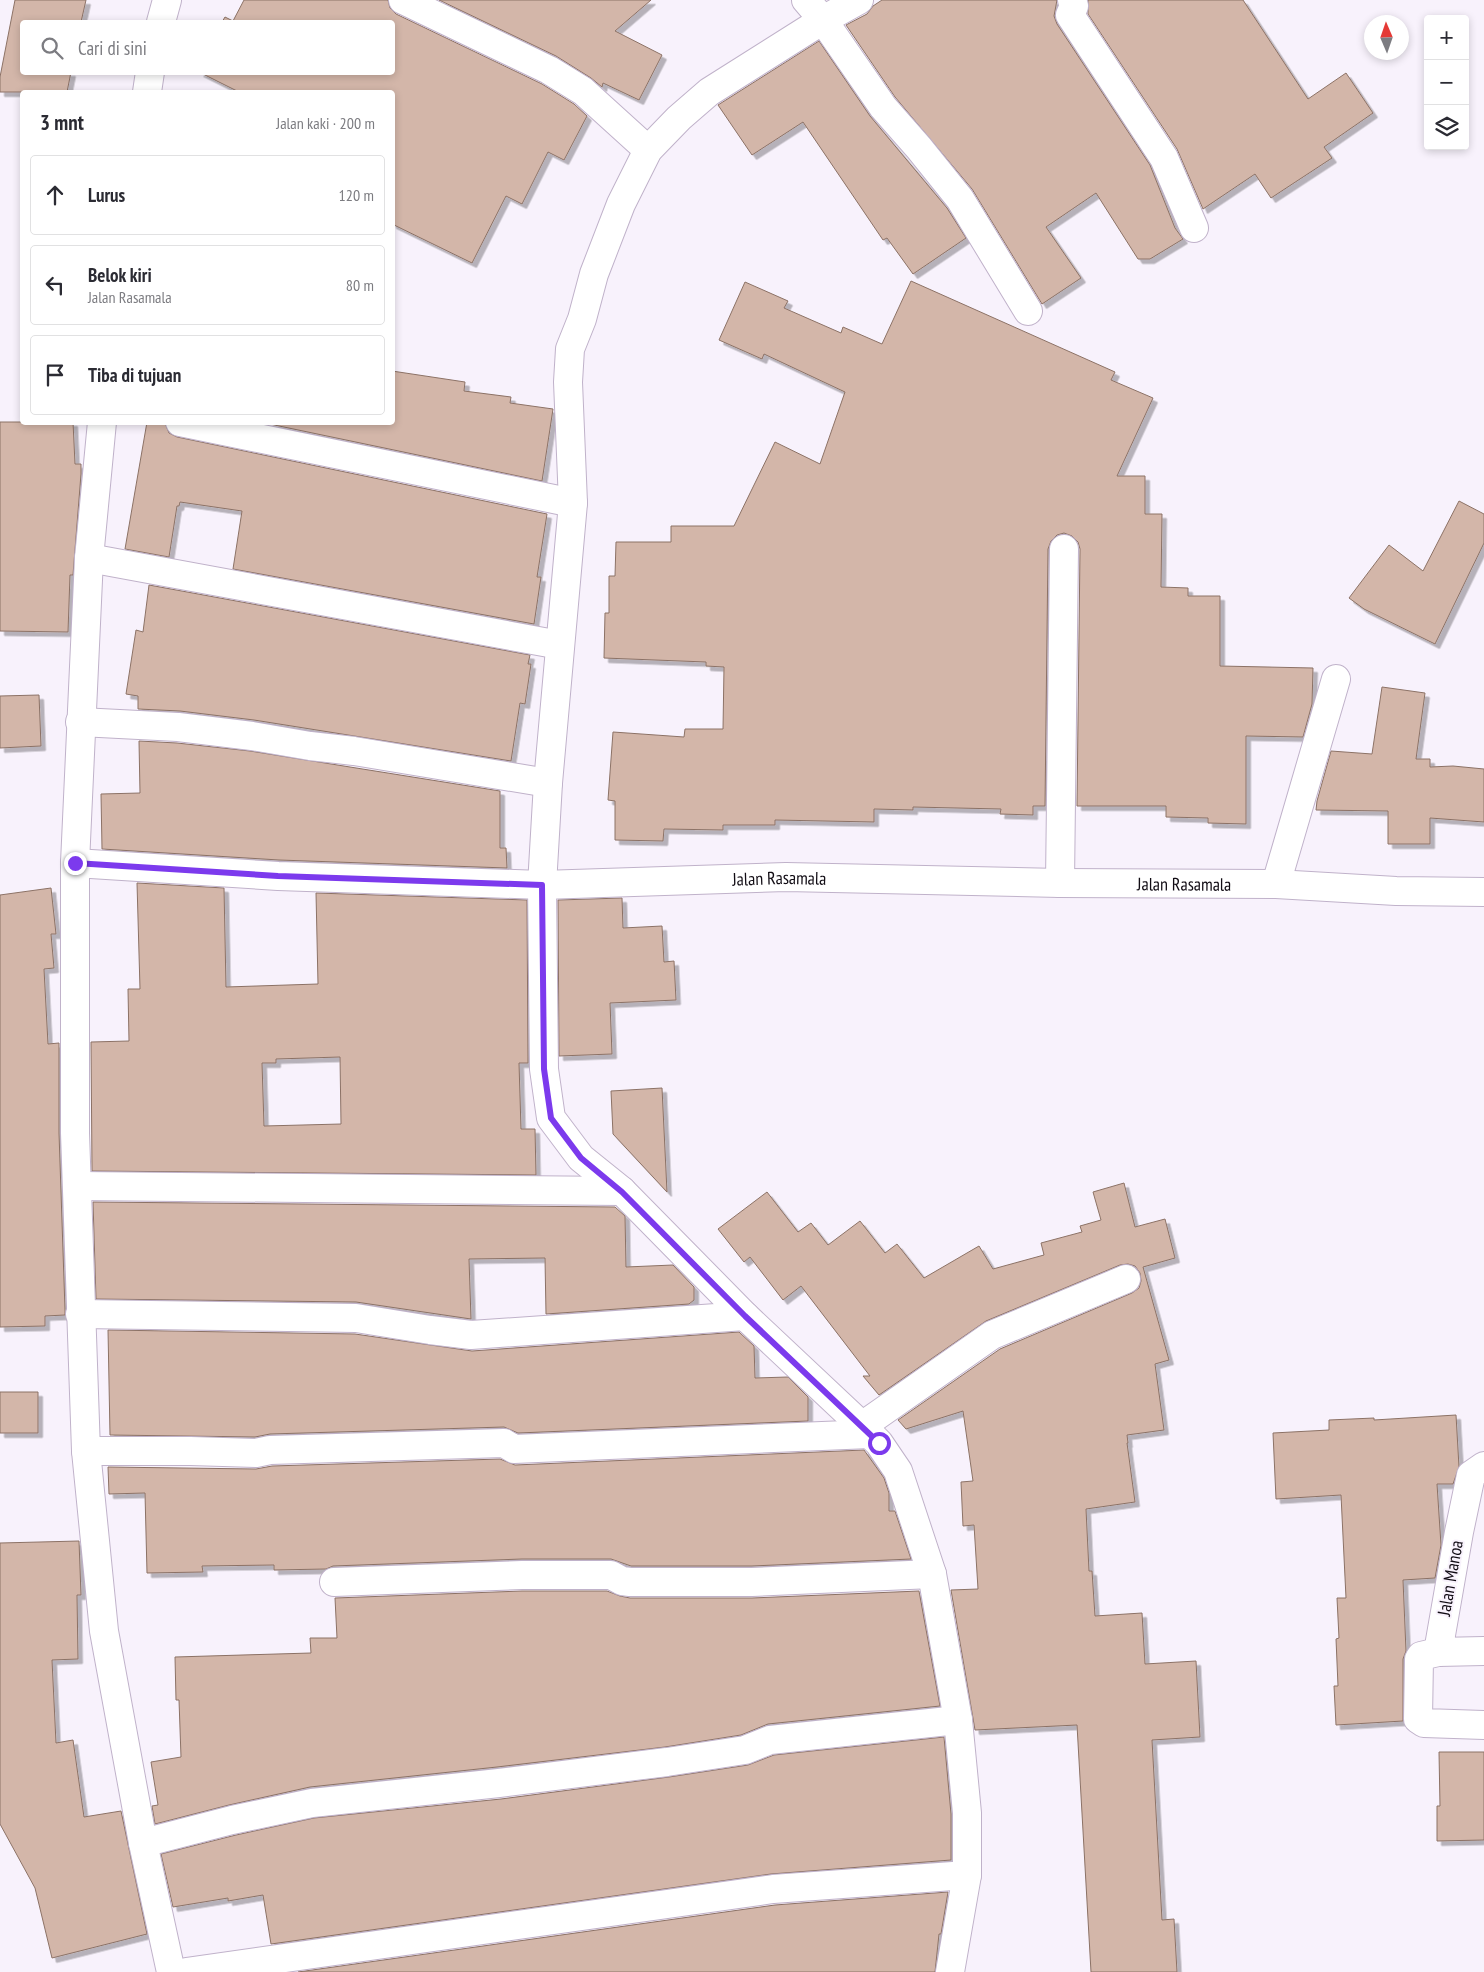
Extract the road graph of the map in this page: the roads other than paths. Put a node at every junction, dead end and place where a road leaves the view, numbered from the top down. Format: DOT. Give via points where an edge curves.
graph roads {
  1 [pos="167,0"];
  2 [pos="403,0"];
  3 [pos="859,0"];
  4 [pos="1072,0"];
  5 [pos="815,10"];
  6 [pos="162,20"];
  7 [pos="150,75"];
  8 [pos="147,90"];
  9 [pos="648,150"];
  10 [pos="1194,228"];
  11 [pos="1028,311"];
  12 [pos="102,425"];
  13 [pos="195,425"];
  14 [pos="573,503"];
  15 [pos="1064,549"];
  16 [pos="89,558"];
  17 [pos="560,645"];
  18 [pos="1336,679"];
  19 [pos="80,722"];
  20 [pos="548,783"];
  21 [pos="75,863"];
  22 [pos="1060,883"];
  23 [pos="1276,884"];
  24 [pos="542,885"];
  25 [pos="1484,892"];
  26 [pos="77,1186"];
  27 [pos="622,1192"];
  28 [pos="1126,1279"];
  29 [pos="80,1314"];
  30 [pos="745,1316"];
  31 [pos="866,1430"];
  32 [pos="86,1451"];
  33 [pos="1484,1466"];
  34 [pos="932,1574"];
  35 [pos="334,1582"];
  36 [pos="1484,1651"];
  37 [pos="1438,1652"];
  38 [pos="958,1720"];
  39 [pos="1484,1725"];
  40 [pos="143,1843"];
  41 [pos="967,1875"];
  42 [pos="171,1972"];
  43 [pos="186,1972"];
  44 [pos="950,1972"];
  1 -- 6 [label="street"];
  2 -- 9 [label="street" via="549,70 583,91"];
  3 -- 5 [label="street"];
  4 -- 10 [label="street" via="1074,6 1070,15 1164,158"];
  5 -- 9 [label="street" via="709,92"];
  5 -- 11 [label="street" via="883,107 960,199"];
  7 -- 8 [label="street"];
  9 -- 14 [label="street" via="621,204 570,350 568,382"];
  12 -- 16 [label="street"];
  13 -- 14 [label="street"];
  14 -- 17 [label="street"];
  15 -- 22 [label="street"];
  16 -- 17 [label="street"];
  16 -- 19 [label="street"];
  17 -- 20 [label="street"];
  18 -- 23 [label="street"];
  19 -- 20 [label="street" via="178,727 252,736"];
  19 -- 21 [label="street"];
  20 -- 24 [label="street"];
  21 -- 24 [label="street, Jalan Rasamala" via="278,876"];
  21 -- 26 [label="street"];
  22 -- 23 [label="street, Jalan Rasamala"];
  22 -- 24 [label="street, Jalan Rasamala" via="786,878"];
  23 -- 25 [label="street, Jalan Rasamala"];
  24 -- 27 [label="street" via="544,1069 551,1118 581,1158"];
  26 -- 27 [label="street"];
  26 -- 29 [label="street"];
  27 -- 30 [label="street"];
  28 -- 31 [label="street" via="992,1335"];
  29 -- 30 [label="street" via="356,1318 470,1335"];
  29 -- 32 [label="street"];
  30 -- 31 [label="street"];
  31 -- 32 [label="street" via="514,1449 504,1443 256,1453"];
  31 -- 34 [label="street" via="898,1471"];
  32 -- 40 [label="street" via="104,1632"];
  33 -- 37 [label="street, Jalan Manoa" via="1471,1475"];
  34 -- 35 [label="street" via="752,1582 630,1582 611,1575"];
  34 -- 38 [label="street"];
  36 -- 37 [label="street"];
  37 -- 39 [label="street" via="1419,1659 1418,1718 1432,1724"];
  38 -- 40 [label="street" via="770,1740 745,1750 667,1762 312,1803"];
  38 -- 41 [label="street" via="967,1813"];
  40 -- 42 [label="street"];
  41 -- 43 [label="street" via="773,1889"];
  41 -- 44 [label="street"];
}
